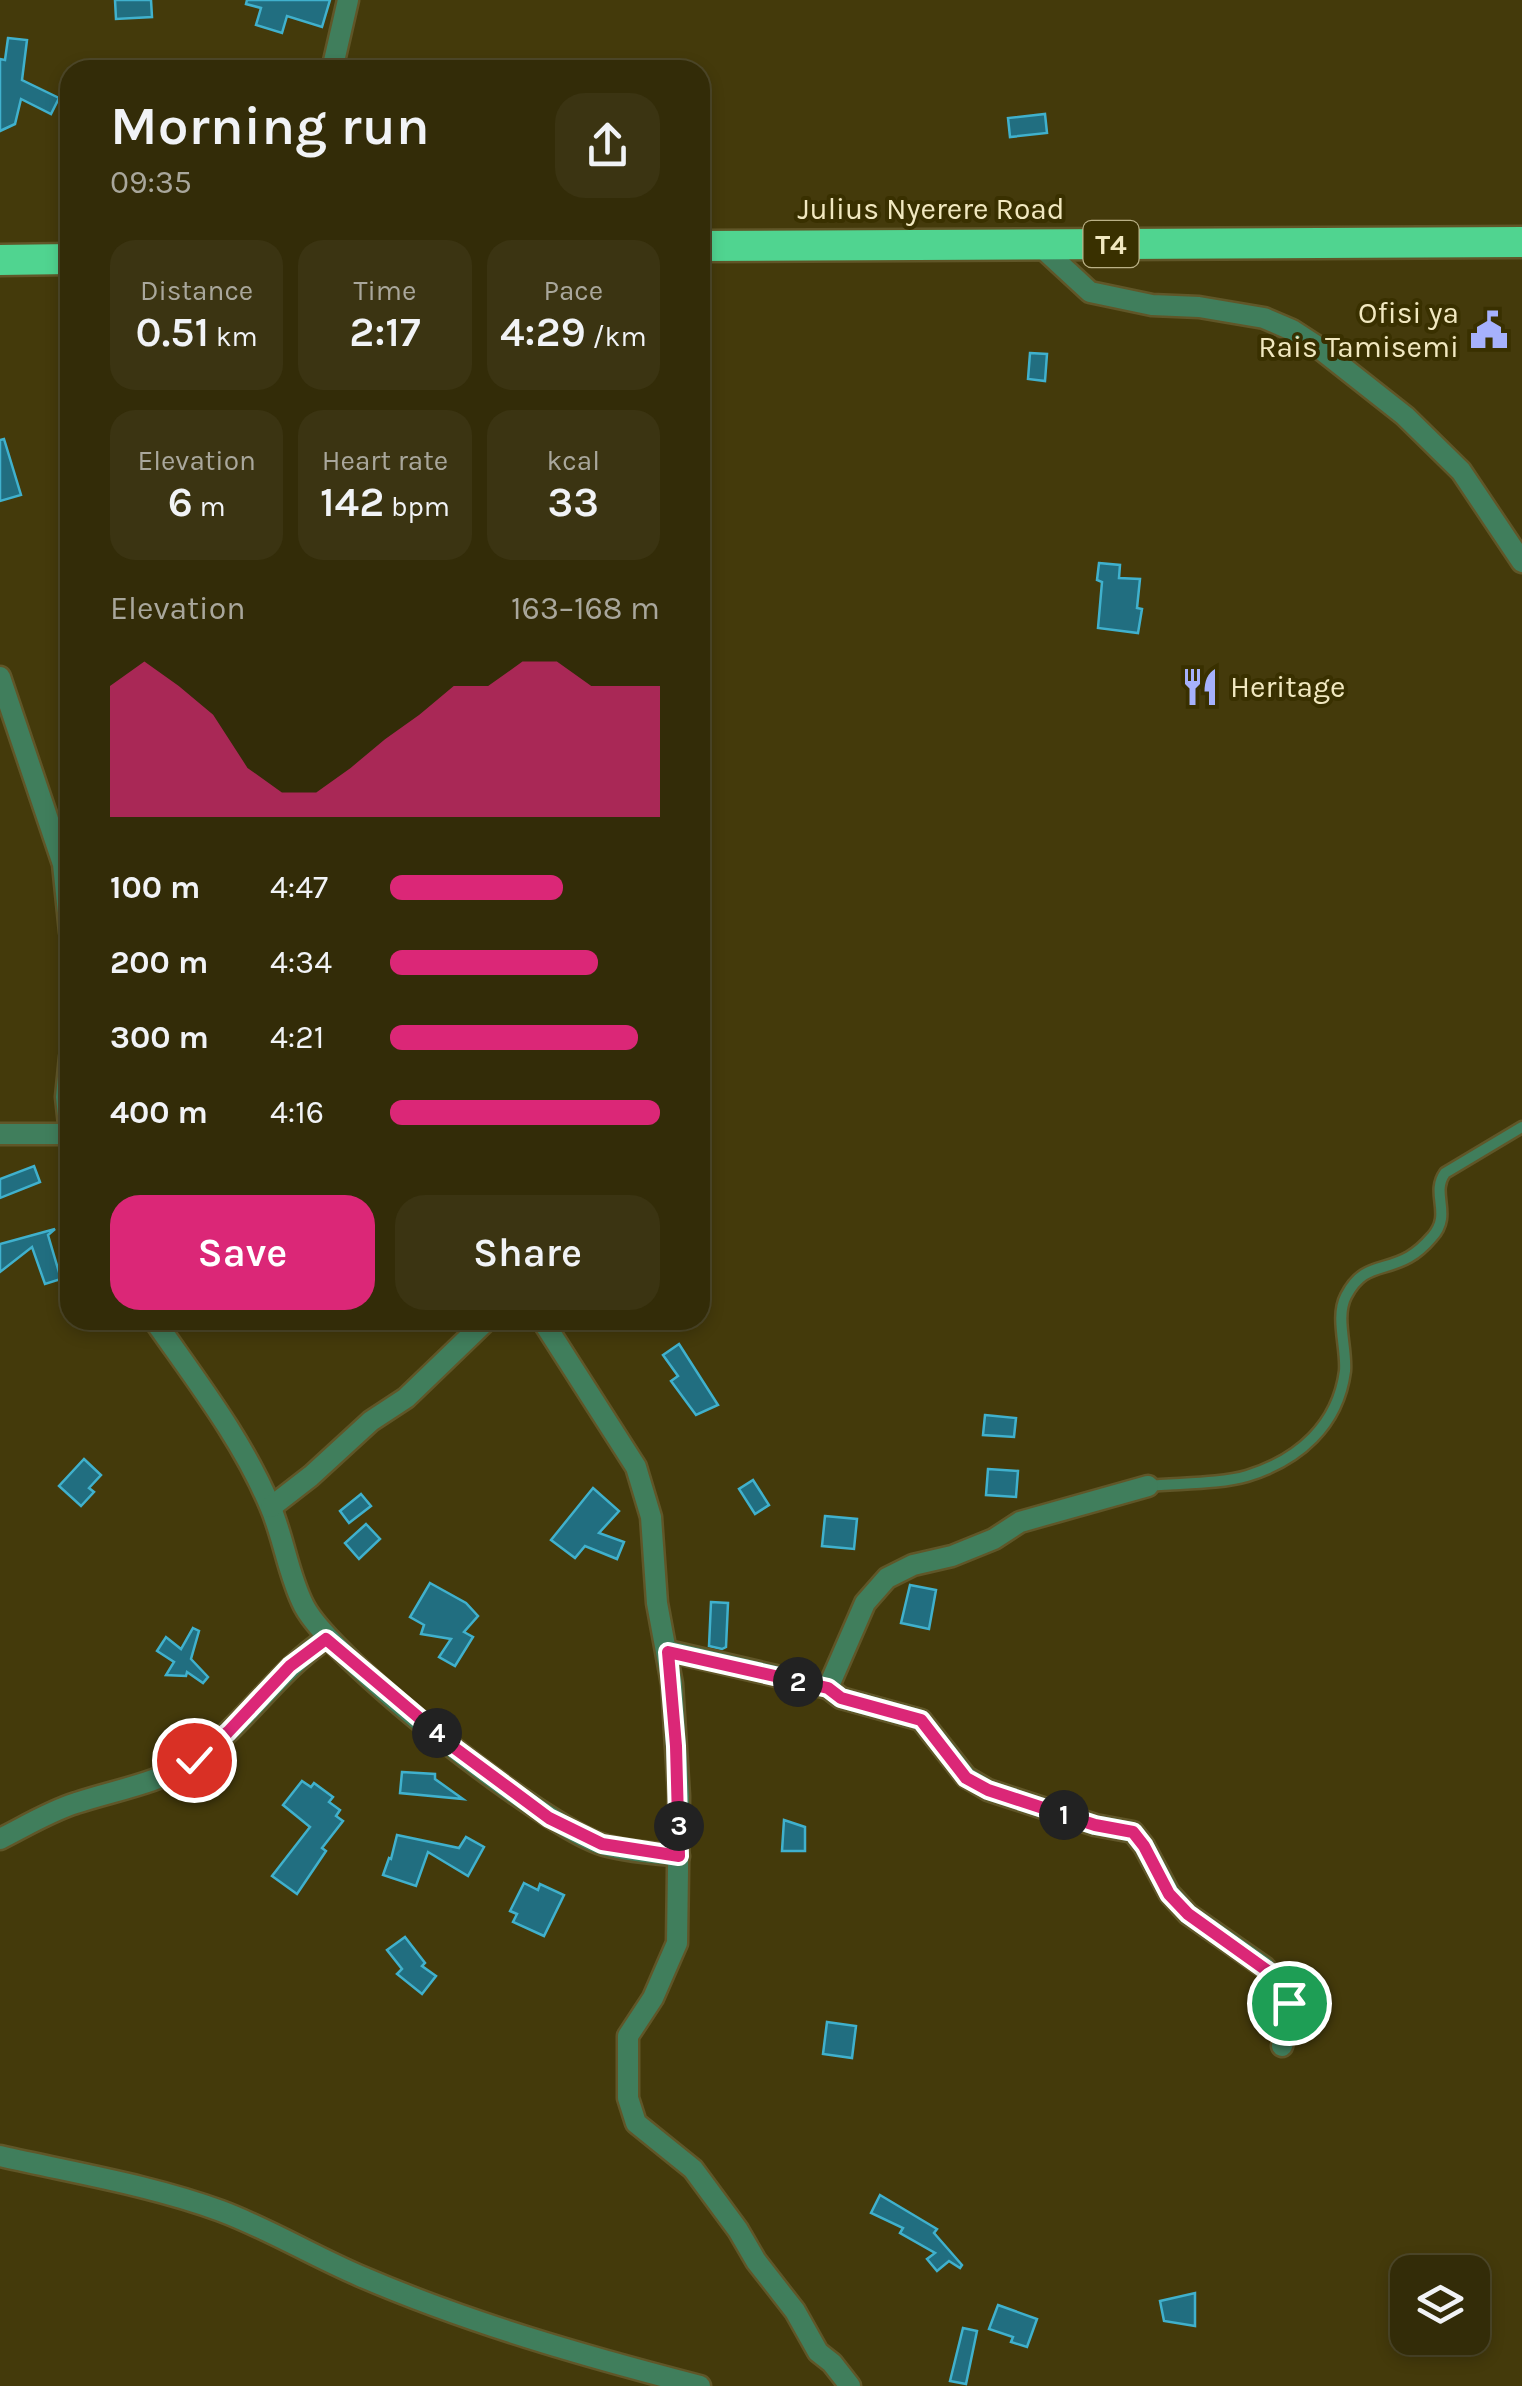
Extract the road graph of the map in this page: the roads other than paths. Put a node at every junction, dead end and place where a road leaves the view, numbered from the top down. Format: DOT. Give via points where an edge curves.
graph roads {
  1 [pos="348,0"];
  2 [pos="334,60"];
  3 [pos="1522,242"];
  4 [pos="1038,244"];
  5 [pos="710,246"];
  6 [pos="60,259"];
  7 [pos="0,260"];
  8 [pos="1522,562"];
  9 [pos="0,677"];
  10 [pos="60,847"];
  11 [pos="1522,1127"];
  12 [pos="0,1134"];
  13 [pos="60,1134"];
  14 [pos="161,1330"];
  15 [pos="477,1330"];
  16 [pos="548,1330"];
  17 [pos="1148,1486"];
  18 [pos="271,1507"];
  19 [pos="326,1639"];
  20 [pos="668,1652"];
  21 [pos="828,1688"];
  22 [pos="0,1840"];
  23 [pos="679,1856"];
  24 [pos="1282,2046"];
  25 [pos="0,2156"];
  26 [pos="700,2386"];
  27 [pos="850,2386"];
  1 -- 2 [label="street"];
  3 -- 4 [label="highway, Julius Nyerere Road / T4"];
  4 -- 5 [label="highway, Julius Nyerere Road / T4"];
  4 -- 8 [label="street" via="1090,292 1264,318 1315,345 1406,416 1461,471"];
  6 -- 7 [label="highway"];
  9 -- 10 [label="street"];
  11 -- 17 [label="lane" via="1445,1173 1441,1224 1432,1237 1408,1258 1372,1268 1344,1299 1342,1389 1323,1430 1300,1450 1246,1476"];
  12 -- 13 [label="street"];
  14 -- 18 [label="street" via="238,1442"];
  15 -- 18 [label="street" via="406,1398"];
  16 -- 20 [label="street" via="636,1467 652,1517 657,1603"];
  17 -- 21 [label="street" via="1054,1510 886,1578 865,1603"];
  18 -- 19 [label="street" via="304,1606"];
  19 -- 22 [label="street" via="194,1760 72,1804"];
  19 -- 23 [label="street" via="549,1818 602,1844"];
  20 -- 21 [label="street"];
  20 -- 23 [label="street"];
  21 -- 24 [label="street" via="841,1698 921,1720 966,1778 988,1790 1133,1832 1188,1914 1264,1967 1284,1989 1290,2018"];
  23 -- 27 [label="street" via="677,1942 628,2036 628,2098 636,2123 692,2169 818,2352"];
  25 -- 26 [label="street" via="210,2208 487,2324"];
}
